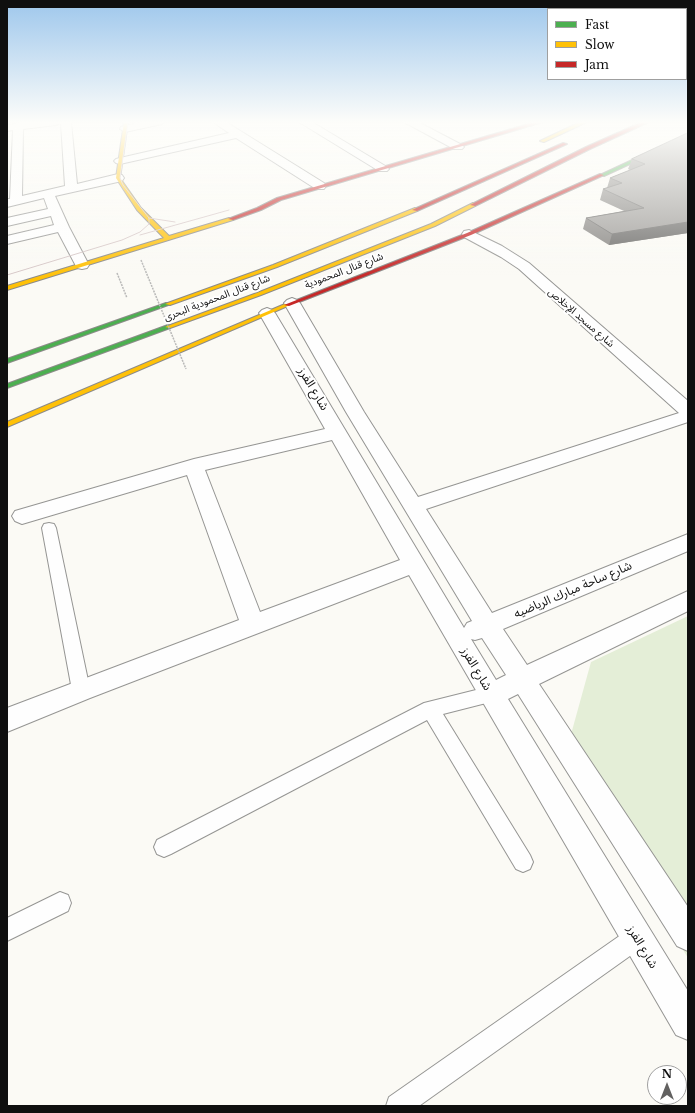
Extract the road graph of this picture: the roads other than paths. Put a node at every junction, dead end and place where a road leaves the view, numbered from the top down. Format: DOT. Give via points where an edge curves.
graph roads {
  1 [pos="11,174"];
  2 [pos="70,174"];
  3 [pos="118,174"];
  4 [pos="300,174"];
  5 [pos="365,174"];
  6 [pos="497,174"];
  7 [pos="536,174"];
  8 [pos="605,174"];
  9 [pos="118,178"];
  10 [pos="594,179"];
  11 [pos="320,186"];
  12 [pos="71,189"];
  13 [pos="48,194"];
  14 [pos="428,194"];
  15 [pos="525,199"];
  16 [pos="11,202"];
  17 [pos="56,211"];
  18 [pos="479,212"];
  19 [pos="391,221"];
  20 [pos="7,222"];
  21 [pos="433,225"];
  22 [pos="62,226"];
  23 [pos="469,234"];
  24 [pos="168,239"];
  25 [pos="7,240"];
  26 [pos="82,265"];
  27 [pos="7,288"];
  28 [pos="292,302"];
  29 [pos="267,313"];
  30 [pos="7,361"];
  31 [pos="7,386"];
  32 [pos="355,412"];
  33 [pos="688,412"];
  34 [pos="688,416"];
  35 [pos="7,425"];
  36 [pos="334,426"];
  37 [pos="194,466"];
  38 [pos="413,506"];
  39 [pos="22,516"];
  40 [pos="49,528"];
  41 [pos="688,542"];
  42 [pos="415,564"];
  43 [pos="688,600"];
  44 [pos="487,625"];
  45 [pos="253,626"];
  46 [pos="457,637"];
  47 [pos="524,679"];
  48 [pos="81,690"];
  49 [pos="492,694"];
  50 [pos="430,709"];
  51 [pos="7,720"];
  52 [pos="164,847"];
  53 [pos="523,862"];
  54 [pos="60,903"];
  55 [pos="7,930"];
  56 [pos="688,935"];
  57 [pos="636,938"];
  58 [pos="688,1023"];
  59 [pos="398,1106"];
  1 -- 16 [label="street"];
  2 -- 12 [label="street"];
  3 -- 9 [label="main road"];
  4 -- 11 [label="street"];
  5 -- 11 [label="main road"];
  6 -- 19 [label="main road, شارع قنال المحمودية البحرى"];
  7 -- 21 [label="main road"];
  8 -- 10 [label="main road, شارع قنال المحمودية"];
  9 -- 12 [label="street"];
  9 -- 24 [label="main road" via="139,209"];
  10 -- 15 [label="main road"];
  10 -- 23 [label="main road, شارع قنال المحمودية"];
  11 -- 24 [label="main road" via="279,199 255,211"];
  12 -- 13 [label="street"];
  13 -- 16 [label="street"];
  13 -- 17 [label="street"];
  14 -- 19 [label="main road"];
  17 -- 20 [label="street"];
  17 -- 22 [label="street"];
  18 -- 21 [label="main road"];
  19 -- 30 [label="main road, شارع قنال المحمودية البحرى" via="275,266"];
  21 -- 31 [label="main road, شارع قنال المحمودية البحرى" via="252,297"];
  22 -- 25 [label="street"];
  22 -- 26 [label="street"];
  23 -- 28 [label="main road, شارع قنال المحمودية"];
  23 -- 33 [label="street, شارع مسجد الإخلاص" via="531,271 539,281"];
  24 -- 26 [label="main road"];
  26 -- 27 [label="main road"];
  28 -- 29 [label="main road, شارع قنال المحمودية"];
  28 -- 32 [label="street, شارع الفرز"];
  29 -- 35 [label="main road, شارع قنال المحمودية"];
  29 -- 36 [label="street, شارع الفرز"];
  32 -- 36 [label="street"];
  32 -- 38 [label="street, شارع الفرز"];
  34 -- 38 [label="street"];
  36 -- 37 [label="street"];
  36 -- 42 [label="street, شارع الفرز"];
  37 -- 39 [label="street"];
  37 -- 45 [label="street"];
  38 -- 44 [label="street, شارع الفرز"];
  40 -- 48 [label="lane"];
  41 -- 44 [label="street, شارع ساحة مبارك الرياضيه"];
  42 -- 45 [label="street"];
  42 -- 46 [label="street, شارع الفرز"];
  43 -- 47 [label="street"];
  44 -- 46 [label="street, شارع ساحة مبارك الرياضيه"];
  44 -- 47 [label="street, شارع الفرز"];
  45 -- 48 [label="street"];
  46 -- 49 [label="street, شارع الفرز"];
  47 -- 49 [label="street"];
  47 -- 56 [label="street, شارع الفرز"];
  48 -- 51 [label="street"];
  49 -- 50 [label="lane"];
  49 -- 57 [label="street, شارع الفرز"];
  50 -- 52 [label="lane"];
  50 -- 53 [label="lane"];
  54 -- 55 [label="lane"];
  57 -- 58 [label="street, شارع الفرز"];
  57 -- 59 [label="lane"];
}
